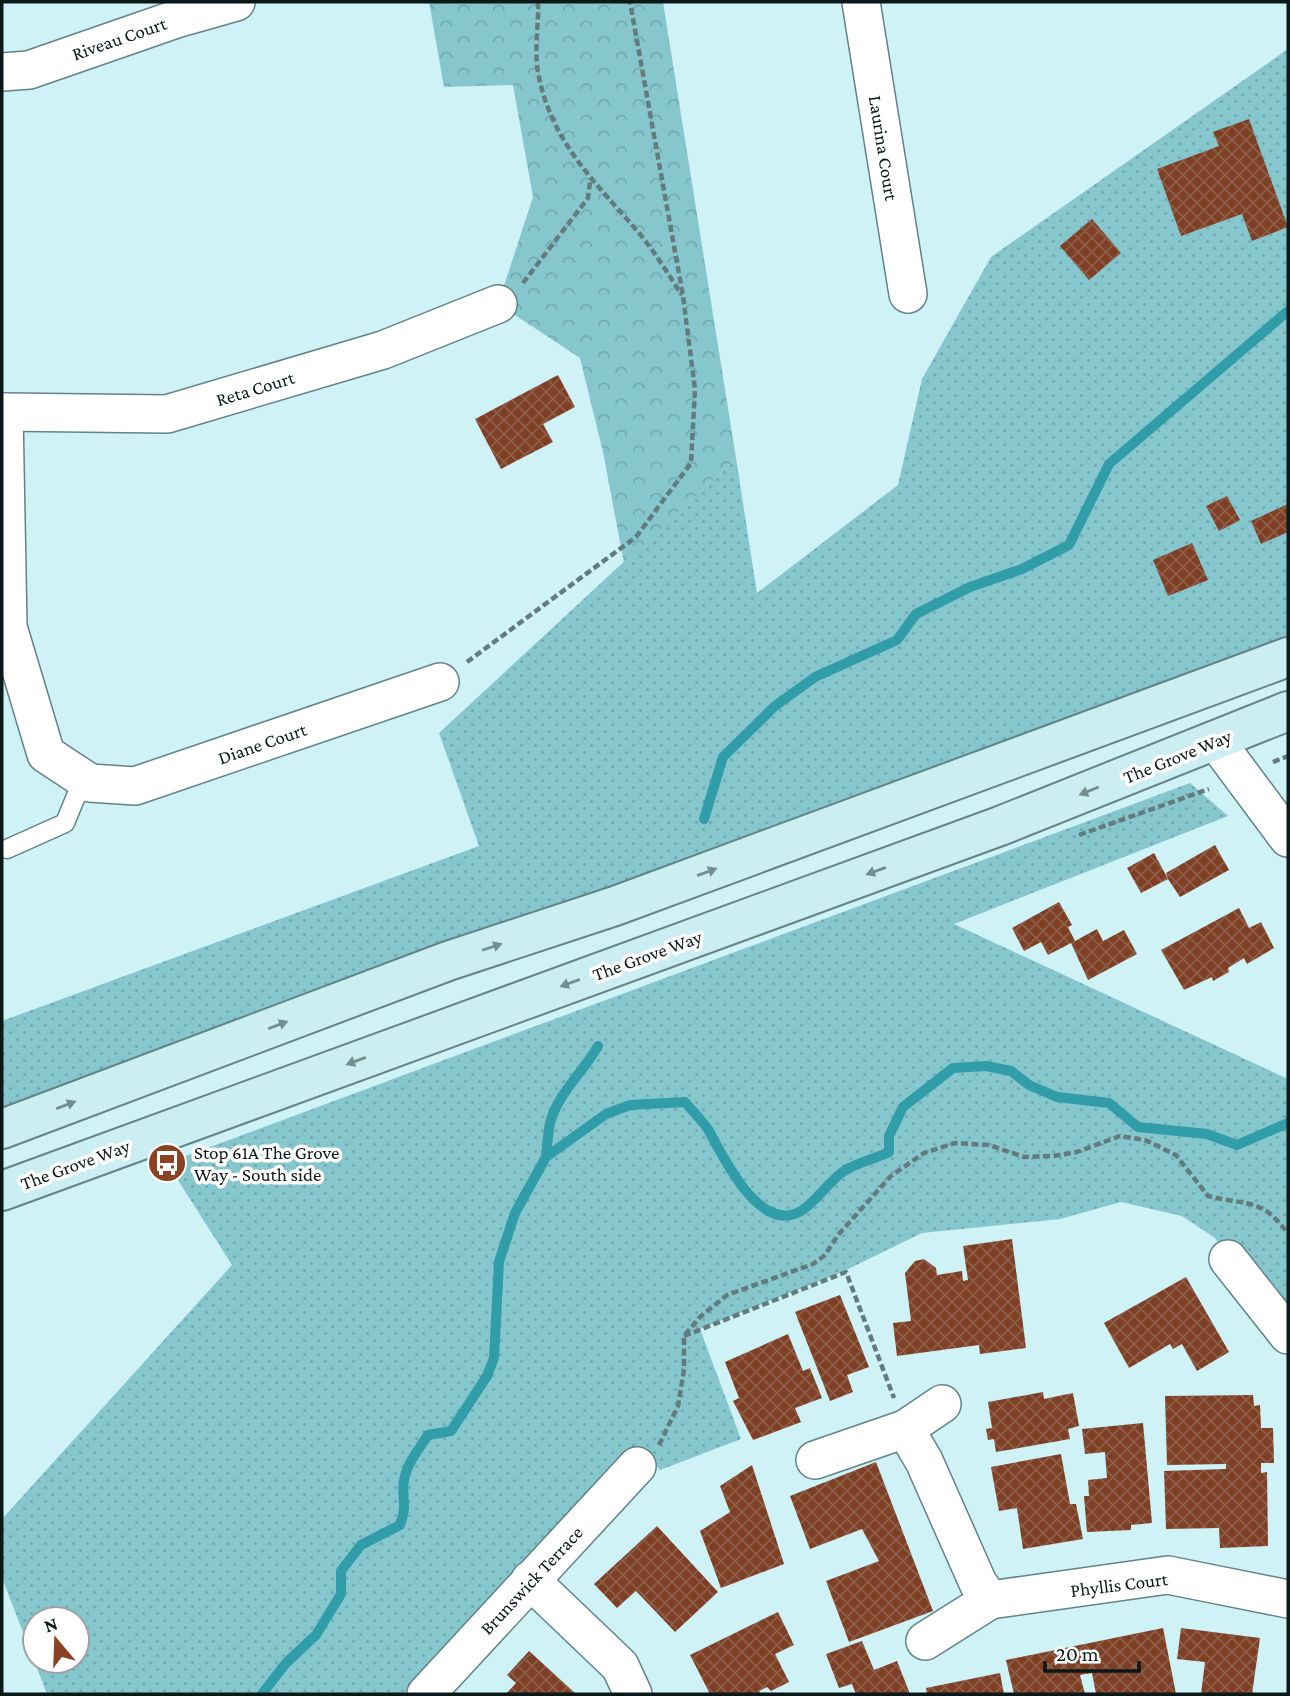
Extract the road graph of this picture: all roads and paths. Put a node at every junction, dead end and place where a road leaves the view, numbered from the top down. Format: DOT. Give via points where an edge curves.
graph roads {
  1 [pos="236,2"];
  2 [pos="538,2"];
  3 [pos="630,2"];
  4 [pos="861,2"];
  5 [pos="2,72"];
  6 [pos="590,181"];
  7 [pos="908,294"];
  8 [pos="683,296"];
  9 [pos="498,304"];
  10 [pos="3,412"];
  11 [pos="1288,657"];
  12 [pos="440,682"];
  13 [pos="1288,711"];
  14 [pos="1215,740"];
  15 [pos="1288,756"];
  16 [pos="1265,765"];
  17 [pos="83,779"];
  18 [pos="1288,838"];
  19 [pos="6,849"];
  20 [pos="2,1129"];
  21 [pos="2,1191"];
  22 [pos="1288,1234"];
  23 [pos="1228,1259"];
  24 [pos="1288,1335"];
  25 [pos="684,1336"];
  26 [pos="942,1405"];
  27 [pos="905,1429"];
  28 [pos="646,1458"];
  29 [pos="815,1460"];
  30 [pos="530,1580"];
  31 [pos="1288,1599"];
  32 [pos="990,1600"];
  33 [pos="925,1641"];
  34 [pos="426,1694"];
  35 [pos="633,1694"];
  1 -- 5 [label="street, Riveau Court" via="29,69"];
  2 -- 6 [label="path" via="538,71 553,118"];
  3 -- 8 [label="path"];
  4 -- 7 [label="street, Laurina Court"];
  6 -- 8 [label="path" via="641,235"];
  6 -- 9 [label="path" via="588,198 531,276"];
  8 -- 12 [label="path" via="695,389 691,463 636,537"];
  9 -- 10 [label="street, Reta Court" via="383,350 167,414"];
  10 -- 17 [label="street, Diane Court" via="8,627 47,754"];
  20 -- 11 [label="main road, one-way" via="448,961 628,901"];
  12 -- 17 [label="street, Diane Court" via="135,786"];
  13 -- 14 [label="main road, The Grove Way"];
  14 -- 18 [label="street"];
  14 -- 21 [label="main road, The Grove Way, one-way" via="1000,826"];
  15 -- 16 [label="path"];
  17 -- 19 [label="lane" via="65,823"];
  22 -- 25 [label="path" via="1274,1214 1253,1203 1208,1196 1176,1155 1145,1140 1120,1136 1077,1152 1024,1157 989,1145 955,1143 924,1153 891,1177 813,1264 727,1295"];
  23 -- 24 [label="street"];
  25 -- 27 [label="path" via="846,1272"];
  25 -- 28 [label="path" via="678,1406 667,1434"];
  26 -- 27 [label="street"];
  27 -- 29 [label="street"];
  27 -- 32 [label="street"];
  28 -- 30 [label="street, Brunswick Terrace"];
  30 -- 34 [label="street, Brunswick Terrace"];
  30 -- 35 [label="street" via="620,1666"];
  31 -- 32 [label="street, Phyllis Court" via="1168,1575"];
  32 -- 33 [label="street, Phyllis Court"];
}
